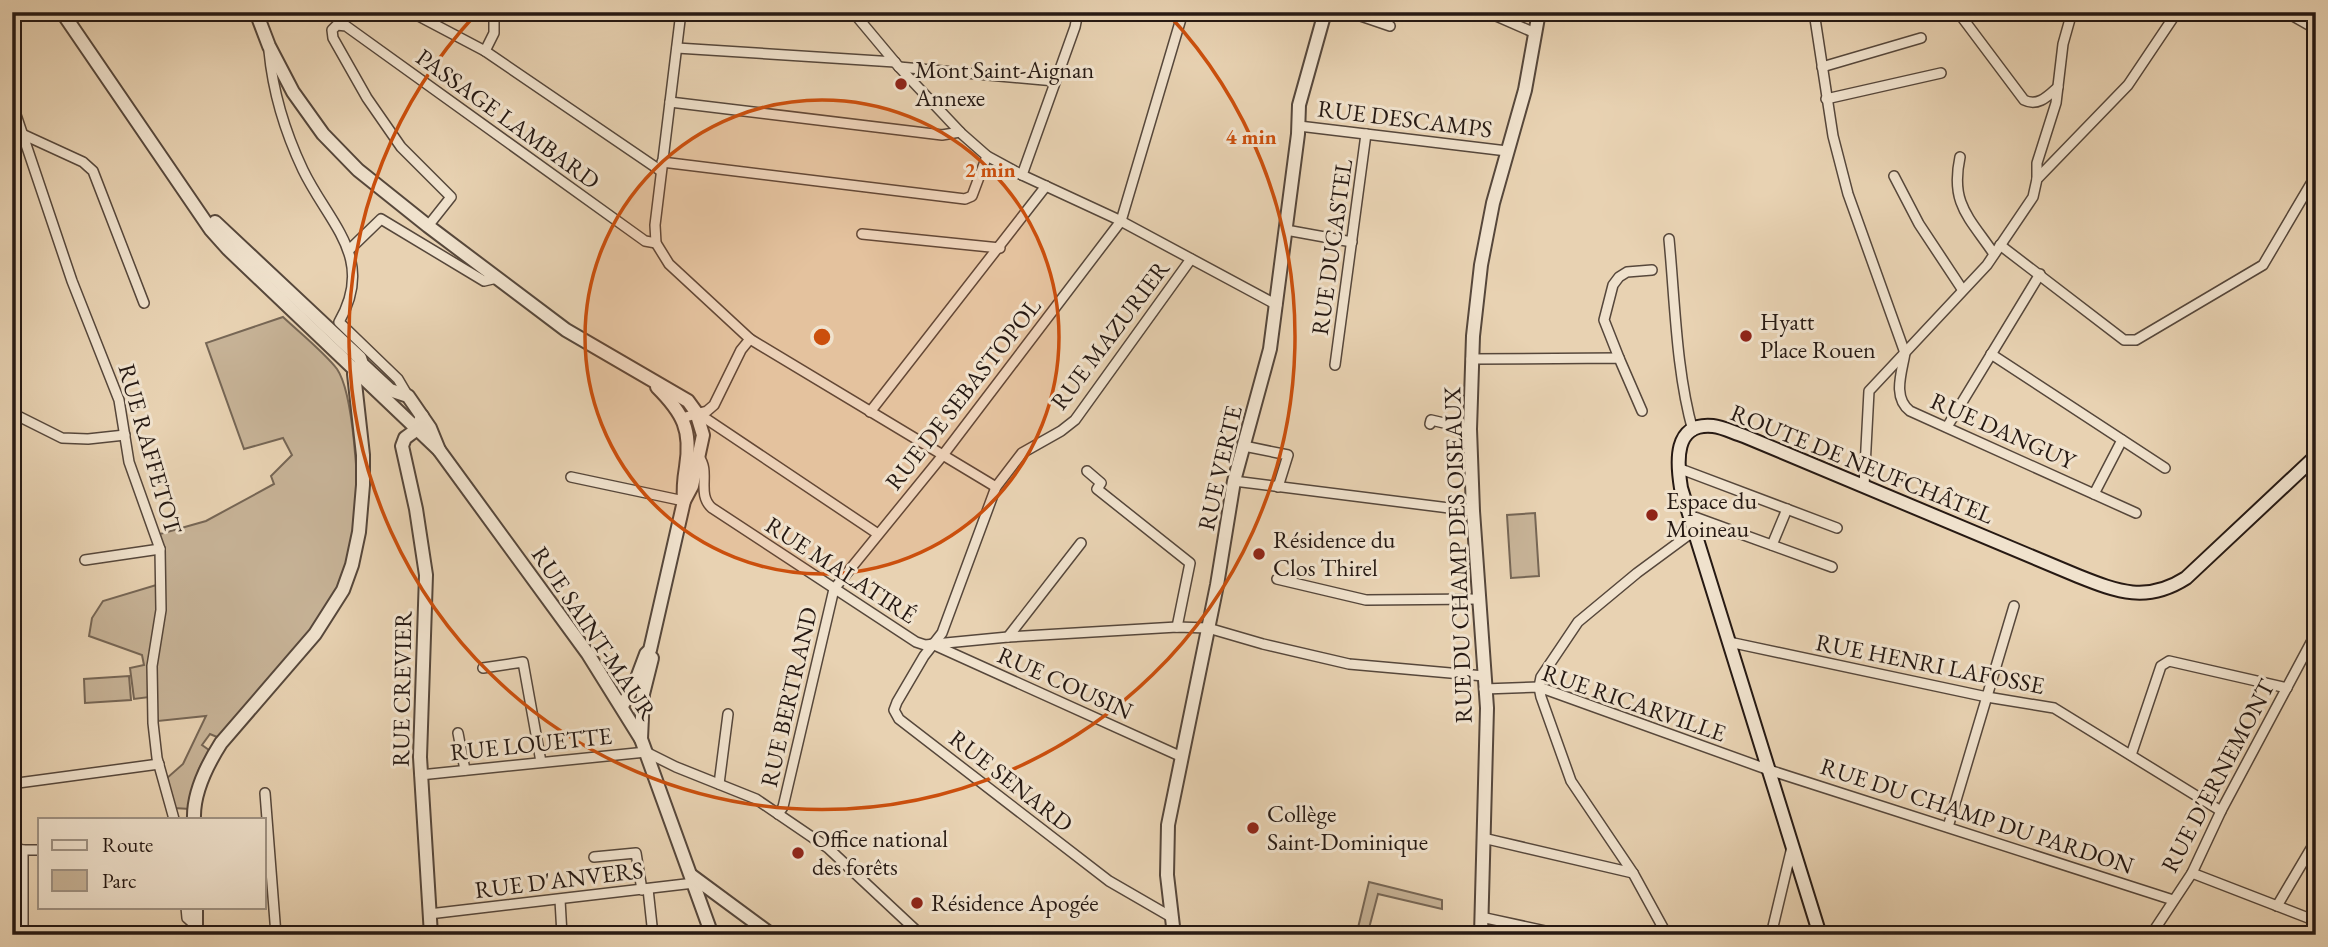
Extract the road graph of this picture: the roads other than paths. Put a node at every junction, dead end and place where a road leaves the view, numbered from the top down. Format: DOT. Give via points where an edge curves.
graph roads {
  1 [pos="62,12"];
  2 [pos="256,12"];
  3 [pos="411,12"];
  4 [pos="494,12"];
  5 [pos="681,12"];
  6 [pos="853,12"];
  7 [pos="1078,12"];
  8 [pos="1183,12"];
  9 [pos="1325,12"];
  10 [pos="1349,12"];
  11 [pos="1488,12"];
  12 [pos="1539,12"];
  13 [pos="1814,12"];
  14 [pos="1958,12"];
  15 [pos="2072,12"];
  16 [pos="2177,12"];
  17 [pos="2286,12"];
  18 [pos="12,15"];
  19 [pos="1390,26"];
  20 [pos="12,29"];
  21 [pos="2316,29"];
  22 [pos="1535,33"];
  23 [pos="1921,38"];
  24 [pos="269,46"];
  25 [pos="677,48"];
  26 [pos="485,51"];
  27 [pos="897,64"];
  28 [pos="1822,67"];
  29 [pos="1941,73"];
  30 [pos="1055,81"];
  31 [pos="2058,87"];
  32 [pos="1826,99"];
  33 [pos="670,102"];
  34 [pos="12,103"];
  35 [pos="1299,126"];
  36 [pos="960,132"];
  37 [pos="22,134"];
  38 [pos="1367,134"];
  39 [pos="1507,151"];
  40 [pos="987,156"];
  41 [pos="1961,157"];
  42 [pos="661,167"];
  43 [pos="1022,175"];
  44 [pos="2316,175"];
  45 [pos="1894,176"];
  46 [pos="2037,178"];
  47 [pos="1046,186"];
  48 [pos="1121,221"];
  49 [pos="428,226"];
  50 [pos="1286,230"];
  51 [pos="862,234"];
  52 [pos="1669,239"];
  53 [pos="1352,242"];
  54 [pos="656,243"];
  55 [pos="2000,245"];
  56 [pos="1000,248"];
  57 [pos="349,250"];
  58 [pos="1994,254"];
  59 [pos="1191,259"];
  60 [pos="1652,270"];
  61 [pos="2040,274"];
  62 [pos="497,278"];
  63 [pos="1962,289"];
  64 [pos="144,303"];
  65 [pos="1277,305"];
  66 [pos="750,339"];
  67 [pos="1905,353"];
  68 [pos="1992,354"];
  69 [pos="1619,358"];
  70 [pos="1471,359"];
  71 [pos="1335,365"];
  72 [pos="358,368"];
  73 [pos="649,379"];
  74 [pos="408,396"];
  75 [pos="1642,411"];
  76 [pos="696,412"];
  77 [pos="870,412"];
  78 [pos="12,413"];
  79 [pos="682,418"];
  80 [pos="419,422"];
  81 [pos="1430,424"];
  82 [pos="1947,427"];
  83 [pos="1470,429"];
  84 [pos="1693,431"];
  85 [pos="125,435"];
  86 [pos="2122,440"];
  87 [pos="689,445"];
  88 [pos="1244,446"];
  89 [pos="943,455"];
  90 [pos="2316,456"];
  91 [pos="699,457"];
  92 [pos="1678,468"];
  93 [pos="2165,468"];
  94 [pos="1087,471"];
  95 [pos="571,477"];
  96 [pos="1234,481"];
  97 [pos="1278,486"];
  98 [pos="1864,486"];
  99 [pos="996,487"];
  100 [pos="2094,494"];
  101 [pos="684,501"];
  102 [pos="1787,509"];
  103 [pos="1473,511"];
  104 [pos="2136,513"];
  105 [pos="1689,515"];
  106 [pos="1837,527"];
  107 [pos="1694,531"];
  108 [pos="878,534"];
  109 [pos="1081,543"];
  110 [pos="1772,545"];
  111 [pos="160,549"];
  112 [pos="85,560"];
  113 [pos="1832,567"];
  114 [pos="1277,579"];
  115 [pos="834,589"];
  116 [pos="1480,599"];
  117 [pos="2014,606"];
  118 [pos="1177,627"];
  119 [pos="1208,628"];
  120 [pos="2316,633"];
  121 [pos="1008,637"];
  122 [pos="1729,642"];
  123 [pos="932,644"];
  124 [pos="650,650"];
  125 [pos="483,668"];
  126 [pos="1484,682"];
  127 [pos="1539,687"];
  128 [pos="2287,688"];
  129 [pos="1987,698"];
  130 [pos="622,706"];
  131 [pos="728,715"];
  132 [pos="458,733"];
  133 [pos="644,746"];
  134 [pos="2131,755"];
  135 [pos="1182,757"];
  136 [pos="541,762"];
  137 [pos="159,764"];
  138 [pos="465,770"];
  139 [pos="1769,770"];
  140 [pos="421,775"];
  141 [pos="12,781"];
  142 [pos="719,784"];
  143 [pos="265,793"];
  144 [pos="2221,811"];
  145 [pos="778,814"];
  146 [pos="174,818"];
  147 [pos="194,818"];
  148 [pos="1948,827"];
  149 [pos="1483,838"];
  150 [pos="2316,840"];
  151 [pos="1792,845"];
  152 [pos="12,847"];
  153 [pos="23,850"];
  154 [pos="38,850"];
  155 [pos="594,857"];
  156 [pos="1633,873"];
  157 [pos="2192,873"];
  158 [pos="692,878"];
  159 [pos="645,890"];
  160 [pos="560,900"];
  161 [pos="2173,900"];
  162 [pos="2277,906"];
  163 [pos="186,908"];
  164 [pos="196,908"];
  165 [pos="429,914"];
  166 [pos="1481,917"];
  167 [pos="1173,918"];
  168 [pos="2316,921"];
  169 [pos="196,930"];
  170 [pos="23,935"];
  171 [pos="276,935"];
  172 [pos="431,935"];
  173 [pos="562,935"];
  174 [pos="653,935"];
  175 [pos="712,935"];
  176 [pos="772,935"];
  177 [pos="921,935"];
  178 [pos="1174,935"];
  179 [pos="1481,935"];
  180 [pos="1564,935"];
  181 [pos="1667,935"];
  182 [pos="1771,935"];
  183 [pos="1821,935"];
  184 [pos="2151,935"];
  1 -- 72 [label="street" via="202,218 228,249"];
  2 -- 24 [label="street"];
  3 -- 26 [label="street"];
  4 -- 26 [label="street" via="494,33"];
  5 -- 25 [label="street"];
  6 -- 27 [label="street"];
  7 -- 30 [label="street"];
  8 -- 48 [label="street"];
  9 -- 35 [label="street, RUE VERTE" via="1302,94"];
  10 -- 19 [label="street"];
  11 -- 22 [label="street"];
  12 -- 22 [label="street, RUE DU CHAMP DES OISEAUX"];
  13 -- 28 [label="street"];
  14 -- 31 [label="street" via="2024,100 2039,101"];
  15 -- 31 [label="street"];
  16 -- 46 [label="street" via="2128,85"];
  17 -- 21 [label="street"];
  18 -- 20 [label="street"];
  22 -- 39 [label="street, RUE DU CHAMP DES OISEAUX"];
  23 -- 28 [label="street"];
  24 -- 49 [label="street" via="293,92 338,151"];
  24 -- 57 [label="street" via="272,81 286,130"];
  25 -- 27 [label="street"];
  25 -- 33 [label="street"];
  26 -- 42 [label="street"];
  27 -- 30 [label="street"];
  27 -- 36 [label="street"];
  28 -- 32 [label="street"];
  29 -- 32 [label="street"];
  30 -- 43 [label="street"];
  31 -- 46 [label="street" via="2036,163"];
  32 -- 67 [label="street" via="1848,194"];
  33 -- 36 [label="street" via="942,135"];
  33 -- 42 [label="street"];
  34 -- 37 [label="street, RUE RAFFETOT"];
  35 -- 38 [label="street, RUE DESCAMPS"];
  35 -- 50 [label="street, RUE VERTE"];
  36 -- 40 [label="street"];
  37 -- 64 [label="street" via="83,162 93,172"];
  37 -- 85 [label="street, RUE RAFFETOT" via="72,281 120,400"];
  38 -- 39 [label="street, RUE DESCAMPS"];
  38 -- 53 [label="street, RUE DUCASTEL"];
  39 -- 70 [label="street, RUE DU CHAMP DES OISEAUX" via="1481,265"];
  40 -- 42 [label="street" via="972,196 965,200"];
  40 -- 43 [label="street"];
  41 -- 58 [label="street" via="1958,196"];
  42 -- 54 [label="street"];
  43 -- 47 [label="street"];
  44 -- 61 [label="street" via="2263,265 2136,340 2124,340"];
  45 -- 63 [label="street"];
  46 -- 55 [label="street" via="2033,197"];
  47 -- 48 [label="street"];
  47 -- 56 [label="street"];
  48 -- 59 [label="street"];
  48 -- 89 [label="street, RUE DE SEBASTOPOL"];
  49 -- 54 [label="street, PASSAGE LAMBARD" via="451,197 401,147 367,98 333,38 337,26 346,26 645,241"];
  49 -- 62 [label="street"];
  50 -- 53 [label="street"];
  50 -- 65 [label="street, RUE VERTE"];
  51 -- 56 [label="street"];
  52 -- 84 [label="street" via="1678,341"];
  53 -- 71 [label="street, RUE DUCASTEL"];
  54 -- 66 [label="street" via="669,264"];
  55 -- 58 [label="street"];
  55 -- 61 [label="street"];
  56 -- 77 [label="street"];
  57 -- 62 [label="street" via="381,219 484,281"];
  57 -- 74 [label="street" via="352,292 339,321"];
  58 -- 63 [label="street"];
  59 -- 65 [label="street"];
  59 -- 99 [label="street, RUE MAZURIER" via="1075,420 1021,453"];
  60 -- 69 [label="street" via="1627,272 1613,285 1604,320"];
  61 -- 68 [label="street"];
  62 -- 73 [label="street" via="566,330"];
  63 -- 67 [label="street"];
  65 -- 88 [label="street, RUE VERTE"];
  66 -- 76 [label="street" via="714,405"];
  66 -- 77 [label="street"];
  67 -- 82 [label="street, RUE DANGUY" via="1900,380 1903,403 1910,411"];
  67 -- 98 [label="street" via="1869,391"];
  68 -- 82 [label="street"];
  68 -- 86 [label="street"];
  69 -- 70 [label="street"];
  69 -- 75 [label="street"];
  70 -- 83 [label="street, RUE DU CHAMP DES OISEAUX"];
  72 -- 74 [label="street, RUE SAINT-MAUR" via="390,390"];
  72 -- 80 [label="street, RUE SAINT-MAUR"];
  72 -- 147 [label="street" via="354,373 363,485 359,532 347,577 315,634 210,759"];
  73 -- 76 [label="street" via="679,395"];
  73 -- 79 [label="street"];
  74 -- 80 [label="street, RUE SAINT-MAUR"];
  76 -- 79 [label="street"];
  76 -- 91 [label="street" via="703,435"];
  76 -- 108 [label="street"];
  77 -- 89 [label="street"];
  78 -- 85 [label="street" via="62,438"];
  79 -- 87 [label="street"];
  80 -- 130 [label="street, RUE SAINT-MAUR" via="430,428 439,450"];
  80 -- 140 [label="street, RUE CREVIER" via="402,446 426,575"];
  81 -- 83 [label="street" via="1432,420"];
  82 -- 100 [label="street, RUE DANGUY"];
  83 -- 103 [label="street, RUE DU CHAMP DES OISEAUX"];
  84 -- 92 [label="street, ROUTE DE NEUFCHÂTEL" via="1681,444"];
  84 -- 98 [label="street, ROUTE DE NEUFCHÂTEL" via="1713,426 1726,430"];
  85 -- 111 [label="street, RUE RAFFETOT" via="129,462"];
  86 -- 93 [label="street"];
  86 -- 100 [label="street"];
  87 -- 91 [label="street"];
  87 -- 101 [label="street"];
  88 -- 96 [label="street, RUE VERTE"];
  88 -- 97 [label="street" via="1288,455"];
  89 -- 99 [label="street"];
  89 -- 108 [label="street, RUE DE SEBASTOPOL"];
  90 -- 98 [label="street, ROUTE DE NEUFCHÂTEL" via="2193,573 2165,589 2143,593 2109,589"];
  91 -- 101 [label="street"];
  91 -- 115 [label="street, RUE MALATIRÉ" via="706,503"];
  92 -- 102 [label="street"];
  92 -- 105 [label="street"];
  94 -- 118 [label="street" via="1101,483 1097,489 1190,563"];
  95 -- 101 [label="street"];
  96 -- 97 [label="street"];
  96 -- 119 [label="street, RUE VERTE"];
  97 -- 103 [label="street"];
  99 -- 123 [label="street, RUE MAZURIER" via="942,634"];
  100 -- 104 [label="street, RUE DANGUY"];
  101 -- 124 [label="street"];
  102 -- 106 [label="street"];
  102 -- 110 [label="street"];
  103 -- 116 [label="street, RUE DU CHAMP DES OISEAUX"];
  105 -- 107 [label="street"];
  105 -- 110 [label="street"];
  107 -- 122 [label="street"];
  107 -- 127 [label="street" via="1578,622"];
  108 -- 115 [label="street, RUE DE SEBASTOPOL"];
  109 -- 121 [label="street"];
  110 -- 113 [label="street"];
  111 -- 112 [label="street"];
  111 -- 137 [label="street, RUE RAFFETOT" via="160,610 152,666"];
  114 -- 116 [label="street" via="1366,600"];
  115 -- 123 [label="street, RUE MALATIRÉ" via="916,642"];
  115 -- 145 [label="street, RUE BERTRAND"];
  116 -- 126 [label="street, RUE DU CHAMP DES OISEAUX"];
  117 -- 129 [label="street"];
  118 -- 119 [label="street, RUE MALATIRÉ"];
  118 -- 121 [label="street, RUE MALATIRÉ"];
  119 -- 126 [label="street, RUE MALATIRÉ" via="1349,664"];
  119 -- 135 [label="street, RUE VERTE"];
  120 -- 128 [label="street, RUE D'ERNEMONT"];
  121 -- 123 [label="street, RUE MALATIRÉ"];
  122 -- 129 [label="street, RUE HENRI LAFOSSE"];
  122 -- 139 [label="street"];
  123 -- 135 [label="street, RUE COUSIN"];
  123 -- 167 [label="street, RUE SENARD" via="897,702 894,710 899,719 1108,881"];
  124 -- 130 [label="street"];
  124 -- 133 [label="street" via="652,660 644,688"];
  125 -- 136 [label="street" via="523,662"];
  126 -- 127 [label="street, RUE RICARVILLE"];
  126 -- 149 [label="street, RUE DU CHAMP DES OISEAUX"];
  127 -- 139 [label="street, RUE RICARVILLE"];
  127 -- 156 [label="street" via="1571,781"];
  128 -- 134 [label="street" via="2169,661 2161,666"];
  128 -- 144 [label="street, RUE D'ERNEMONT"];
  129 -- 134 [label="street, RUE HENRI LAFOSSE" via="2054,708"];
  129 -- 148 [label="street"];
  130 -- 133 [label="street, RUE SAINT-MAUR"];
  131 -- 142 [label="street"];
  132 -- 138 [label="street"];
  133 -- 136 [label="street, RUE LOUETTE"];
  133 -- 142 [label="street"];
  133 -- 158 [label="street, RUE SAINT-MAUR"];
  134 -- 144 [label="street, RUE HENRI LAFOSSE"];
  135 -- 167 [label="street, RUE VERTE" via="1168,825 1167,875"];
  136 -- 138 [label="street, RUE LOUETTE"];
  137 -- 141 [label="street"];
  137 -- 146 [label="street, RUE RAFFETOT"];
  138 -- 140 [label="street, RUE LOUETTE"];
  139 -- 148 [label="street, RUE DU CHAMP DU PARDON"];
  139 -- 151 [label="street"];
  140 -- 165 [label="street, RUE CREVIER"];
  142 -- 145 [label="street" via="757,799"];
  143 -- 171 [label="street"];
  144 -- 157 [label="street, RUE D'ERNEMONT"];
  145 -- 177 [label="street" via="828,848"];
  148 -- 161 [label="street, RUE DU CHAMP DU PARDON"];
  149 -- 156 [label="street"];
  149 -- 166 [label="street, RUE DU CHAMP DES OISEAUX"];
  150 -- 162 [label="street"];
  151 -- 182 [label="street"];
  151 -- 183 [label="street"];
  152 -- 153 [label="street"];
  153 -- 154 [label="street"];
  153 -- 170 [label="street"];
  155 -- 159 [label="street" via="636,853"];
  156 -- 181 [label="street"];
  157 -- 161 [label="street, RUE D'ERNEMONT"];
  157 -- 162 [label="street"];
  158 -- 159 [label="street, RUE D'ANVERS"];
  158 -- 175 [label="street, RUE SAINT-MAUR"];
  158 -- 176 [label="street"];
  159 -- 160 [label="street, RUE D'ANVERS"];
  159 -- 174 [label="street"];
  160 -- 165 [label="street, RUE D'ANVERS"];
  160 -- 173 [label="street"];
  161 -- 184 [label="street, RUE D'ERNEMONT"];
  162 -- 168 [label="street"];
  163 -- 169 [label="street"];
  164 -- 169 [label="street"];
  165 -- 172 [label="street, RUE CREVIER"];
  166 -- 179 [label="street, RUE DU CHAMP DES OISEAUX"];
  166 -- 180 [label="street"];
  167 -- 178 [label="street, RUE VERTE"];
}
